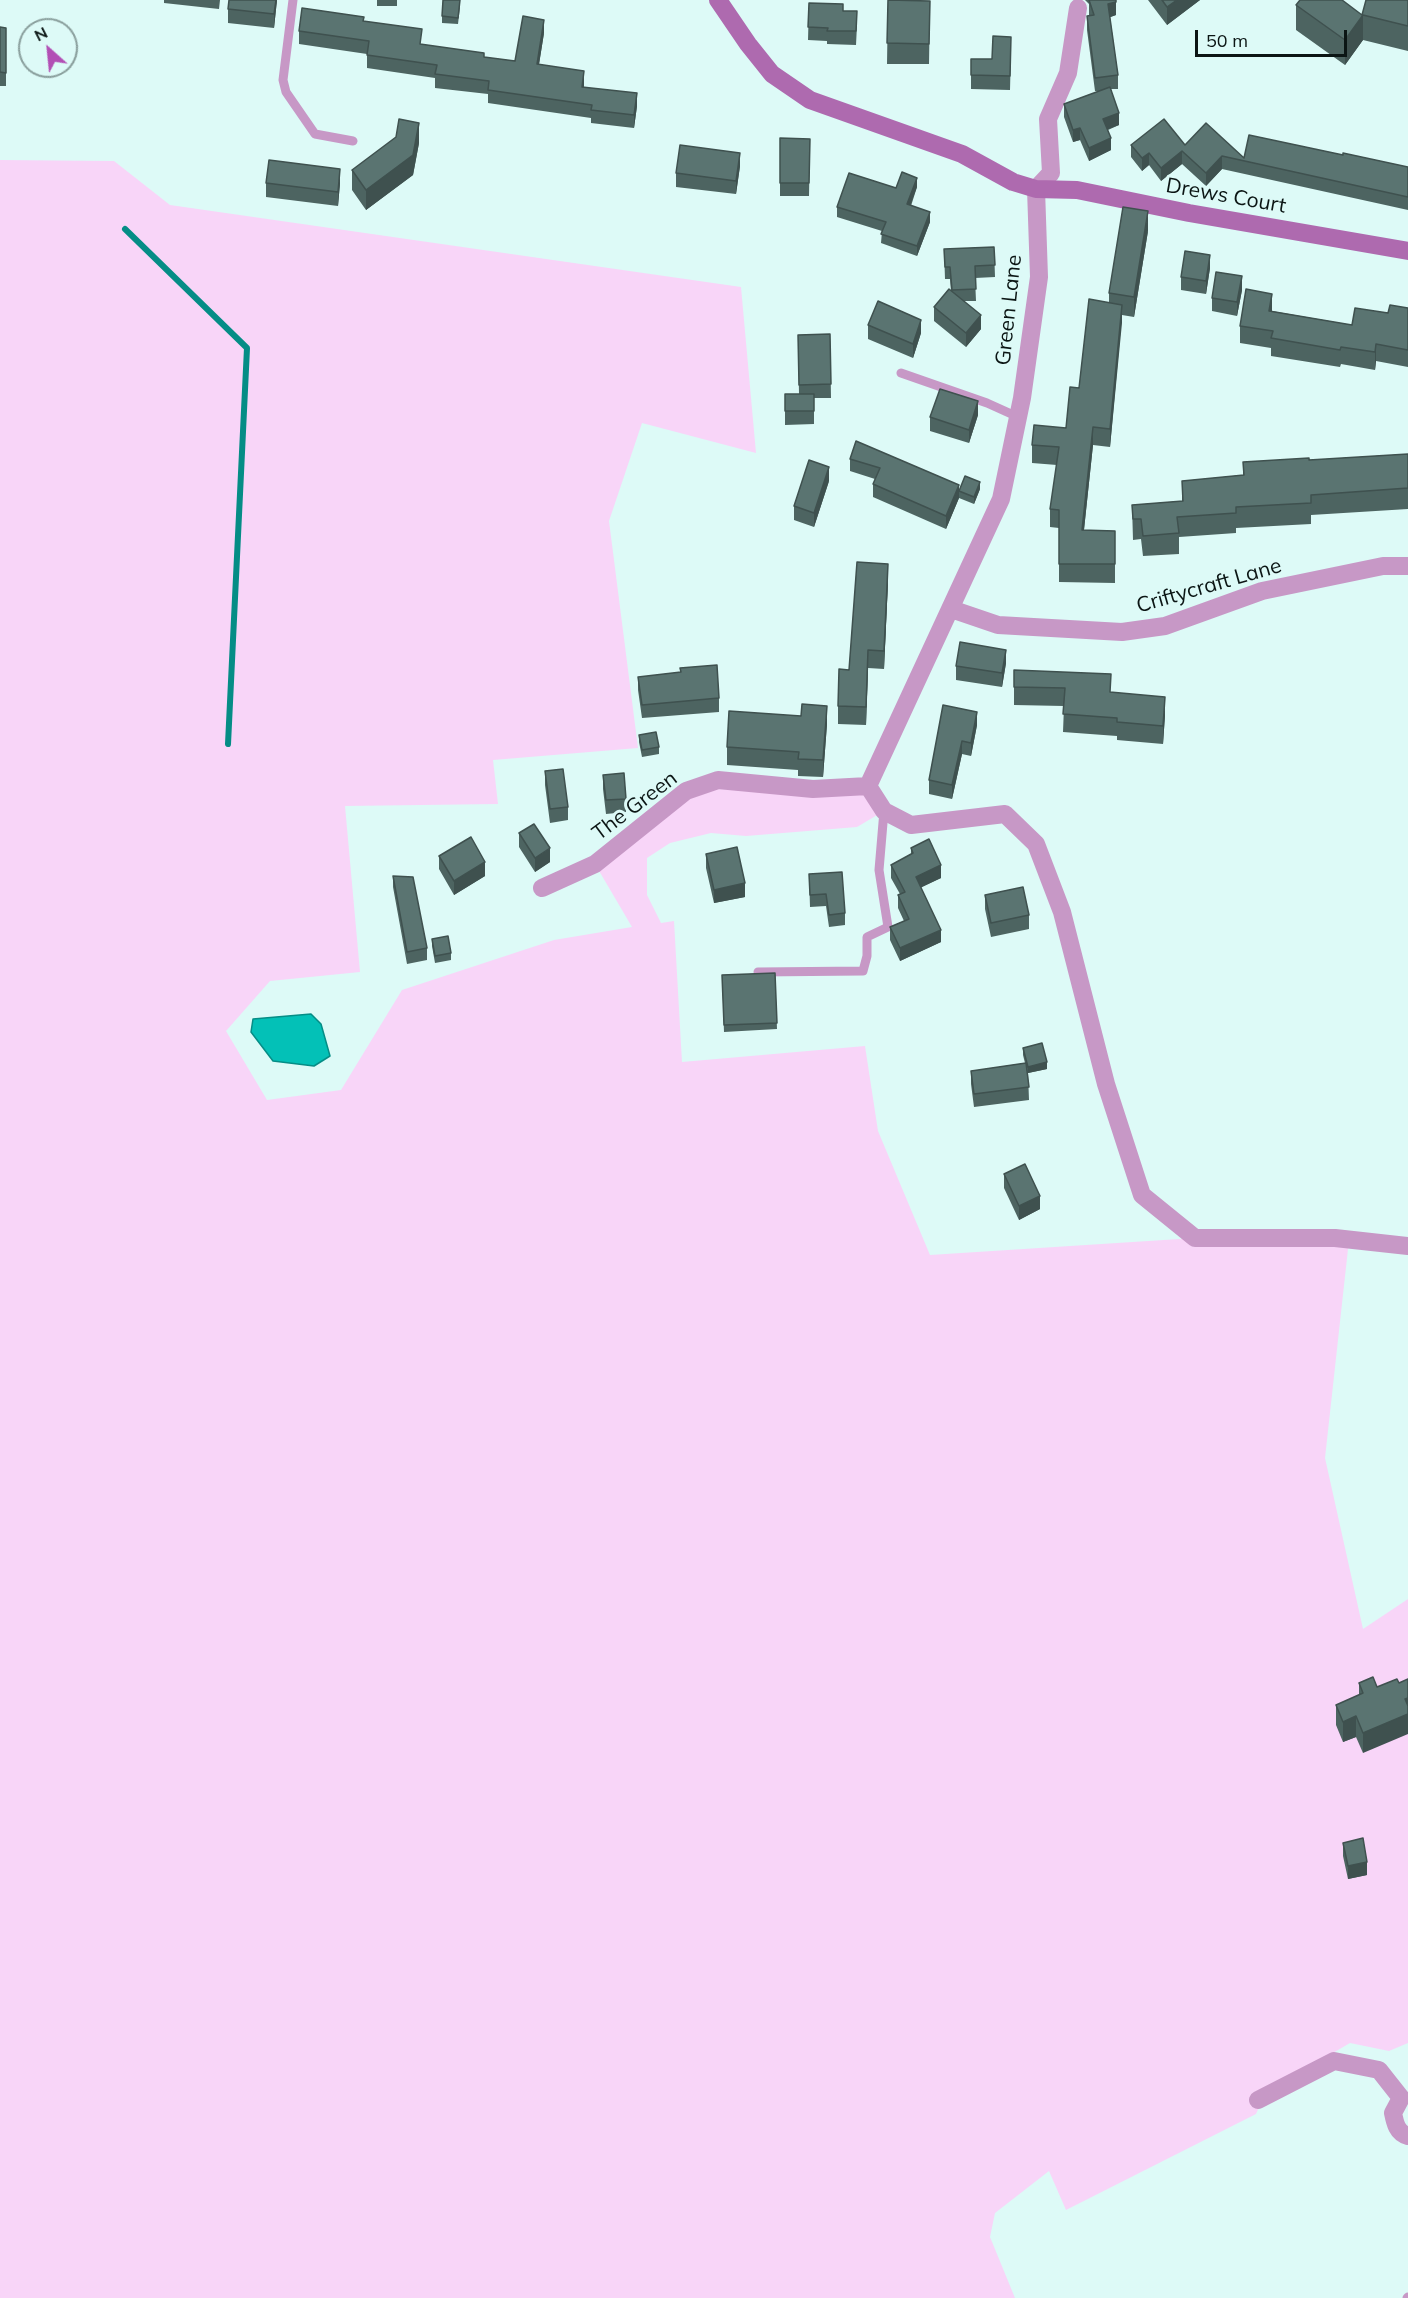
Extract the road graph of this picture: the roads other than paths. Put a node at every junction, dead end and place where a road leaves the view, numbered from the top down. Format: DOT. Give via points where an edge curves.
graph roads {
  1 [pos="293,0"];
  2 [pos="719,0"];
  3 [pos="1078,8"];
  4 [pos="352,141"];
  5 [pos="1036,189"];
  6 [pos="1408,251"];
  7 [pos="901,373"];
  8 [pos="1018,417"];
  9 [pos="1408,566"];
  10 [pos="951,609"];
  11 [pos="868,786"];
  12 [pos="884,811"];
  13 [pos="542,888"];
  14 [pos="758,972"];
  15 [pos="1408,1246"];
  16 [pos="1404,2096"];
  17 [pos="1258,2100"];
  18 [pos="1408,2136"];
  1 -- 4 [label="lane" via="283,80 286,92 315,134"];
  2 -- 5 [label="street" via="772,74 810,100 962,154 1013,182"];
  3 -- 5 [label="street" via="1068,73 1048,119 1051,173"];
  5 -- 6 [label="street, Drews Court" via="1077,190"];
  5 -- 8 [label="street, Green Lane" via="1039,277"];
  7 -- 8 [label="lane"];
  8 -- 10 [label="street, Green Lane" via="1001,500"];
  9 -- 10 [label="street, Criftycraft Lane" via="1383,566 1262,591 1164,626 1122,633 998,625"];
  10 -- 11 [label="street, Green Lane"];
  11 -- 12 [label="street"];
  11 -- 13 [label="street, The Green" via="813,789 718,780 686,791 595,864"];
  12 -- 14 [label="lane" via="879,870 888,927 867,937 863,971"];
  12 -- 15 [label="street" via="911,825 1005,814 1036,844 1062,912 1106,1084 1142,1195 1195,1238 1335,1238"];
  16 -- 17 [label="street" via="1379,2070 1334,2061"];
  16 -- 18 [label="street" via="1393,2113 1396,2128"];
}
